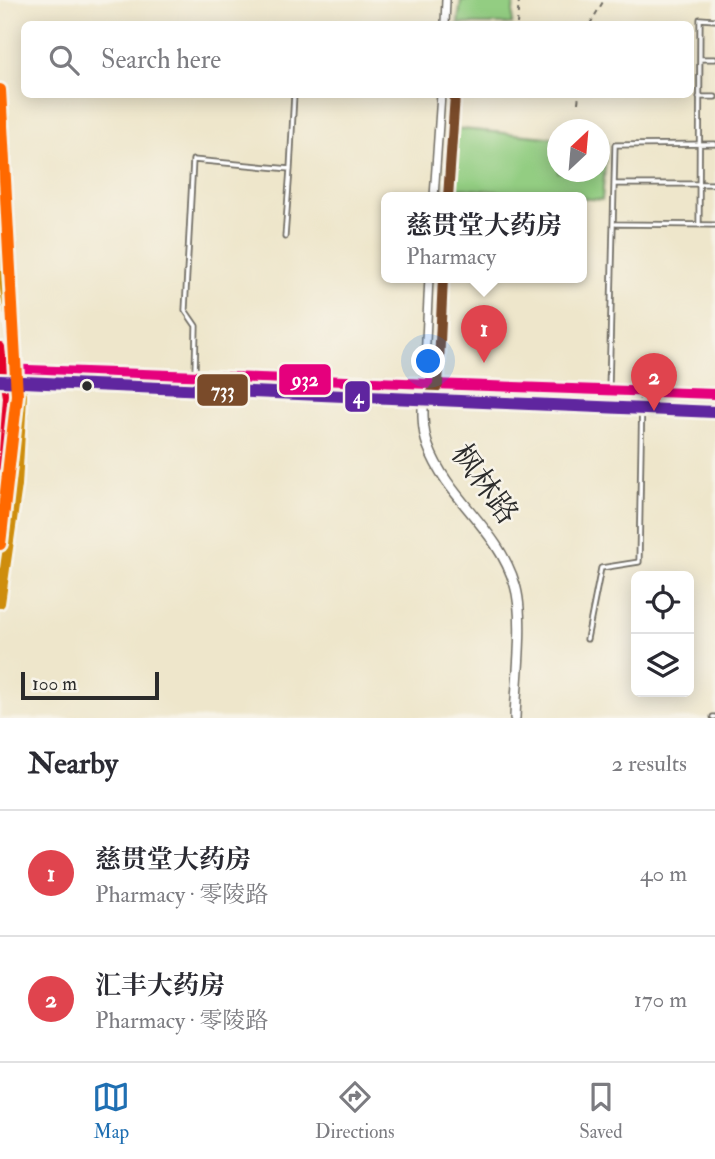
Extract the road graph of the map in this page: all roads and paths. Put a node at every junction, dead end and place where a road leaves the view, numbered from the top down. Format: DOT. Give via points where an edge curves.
graph roads {
  1 [pos="446,0"];
  2 [pos="519,0"];
  3 [pos="604,0"];
  4 [pos="715,20"];
  5 [pos="445,21"];
  6 [pos="517,21"];
  7 [pos="592,21"];
  8 [pos="700,59"];
  9 [pos="715,59"];
  10 [pos="699,97"];
  11 [pos="715,97"];
  12 [pos="294,98"];
  13 [pos="441,98"];
  14 [pos="579,98"];
  15 [pos="578,103"];
  16 [pos="698,143"];
  17 [pos="715,144"];
  18 [pos="290,169"];
  19 [pos="615,184"];
  20 [pos="715,184"];
  21 [pos="699,185"];
  22 [pos="434,192"];
  23 [pos="616,224"];
  24 [pos="699,225"];
  25 [pos="715,225"];
  26 [pos="285,237"];
  27 [pos="0,258"];
  28 [pos="429,283"];
  29 [pos="0,369"];
  30 [pos="19,369"];
  31 [pos="195,377"];
  32 [pos="424,383"];
  33 [pos="609,391"];
  34 [pos="642,392"];
  35 [pos="715,394"];
  36 [pos="0,603"];
  37 [pos="587,639"];
  38 [pos="515,718"];
  1 -- 5 [label="street"];
  2 -- 6 [label="path"];
  3 -- 7 [label="path"];
  4 -- 8 [label="lane" via="701,19"];
  8 -- 9 [label="lane"];
  8 -- 10 [label="lane"];
  10 -- 11 [label="lane"];
  10 -- 16 [label="lane"];
  12 -- 18 [label="lane"];
  13 -- 22 [label="street"];
  14 -- 15 [label="path"];
  16 -- 17 [label="lane"];
  16 -- 19 [label="lane" via="615,145"];
  16 -- 21 [label="lane"];
  18 -- 26 [label="lane"];
  18 -- 31 [label="lane" via="193,160 185,310 196,326"];
  19 -- 21 [label="lane"];
  19 -- 23 [label="lane"];
  20 -- 21 [label="lane"];
  21 -- 24 [label="lane"];
  23 -- 24 [label="lane"];
  23 -- 33 [label="lane"];
  24 -- 25 [label="lane"];
  27 -- 30 [label="street"];
  28 -- 32 [label="street, 枫林路"];
  29 -- 30 [label="street"];
  30 -- 31 [label="street"];
  30 -- 36 [label="street" via="18,472"];
  31 -- 32 [label="street"];
  32 -- 33 [label="street"];
  32 -- 38 [label="street, 枫林路" via="428,445 442,474 500,546 516,587"];
  33 -- 34 [label="street"];
  34 -- 35 [label="street"];
  34 -- 37 [label="lane" via="639,562 601,568"];
}
